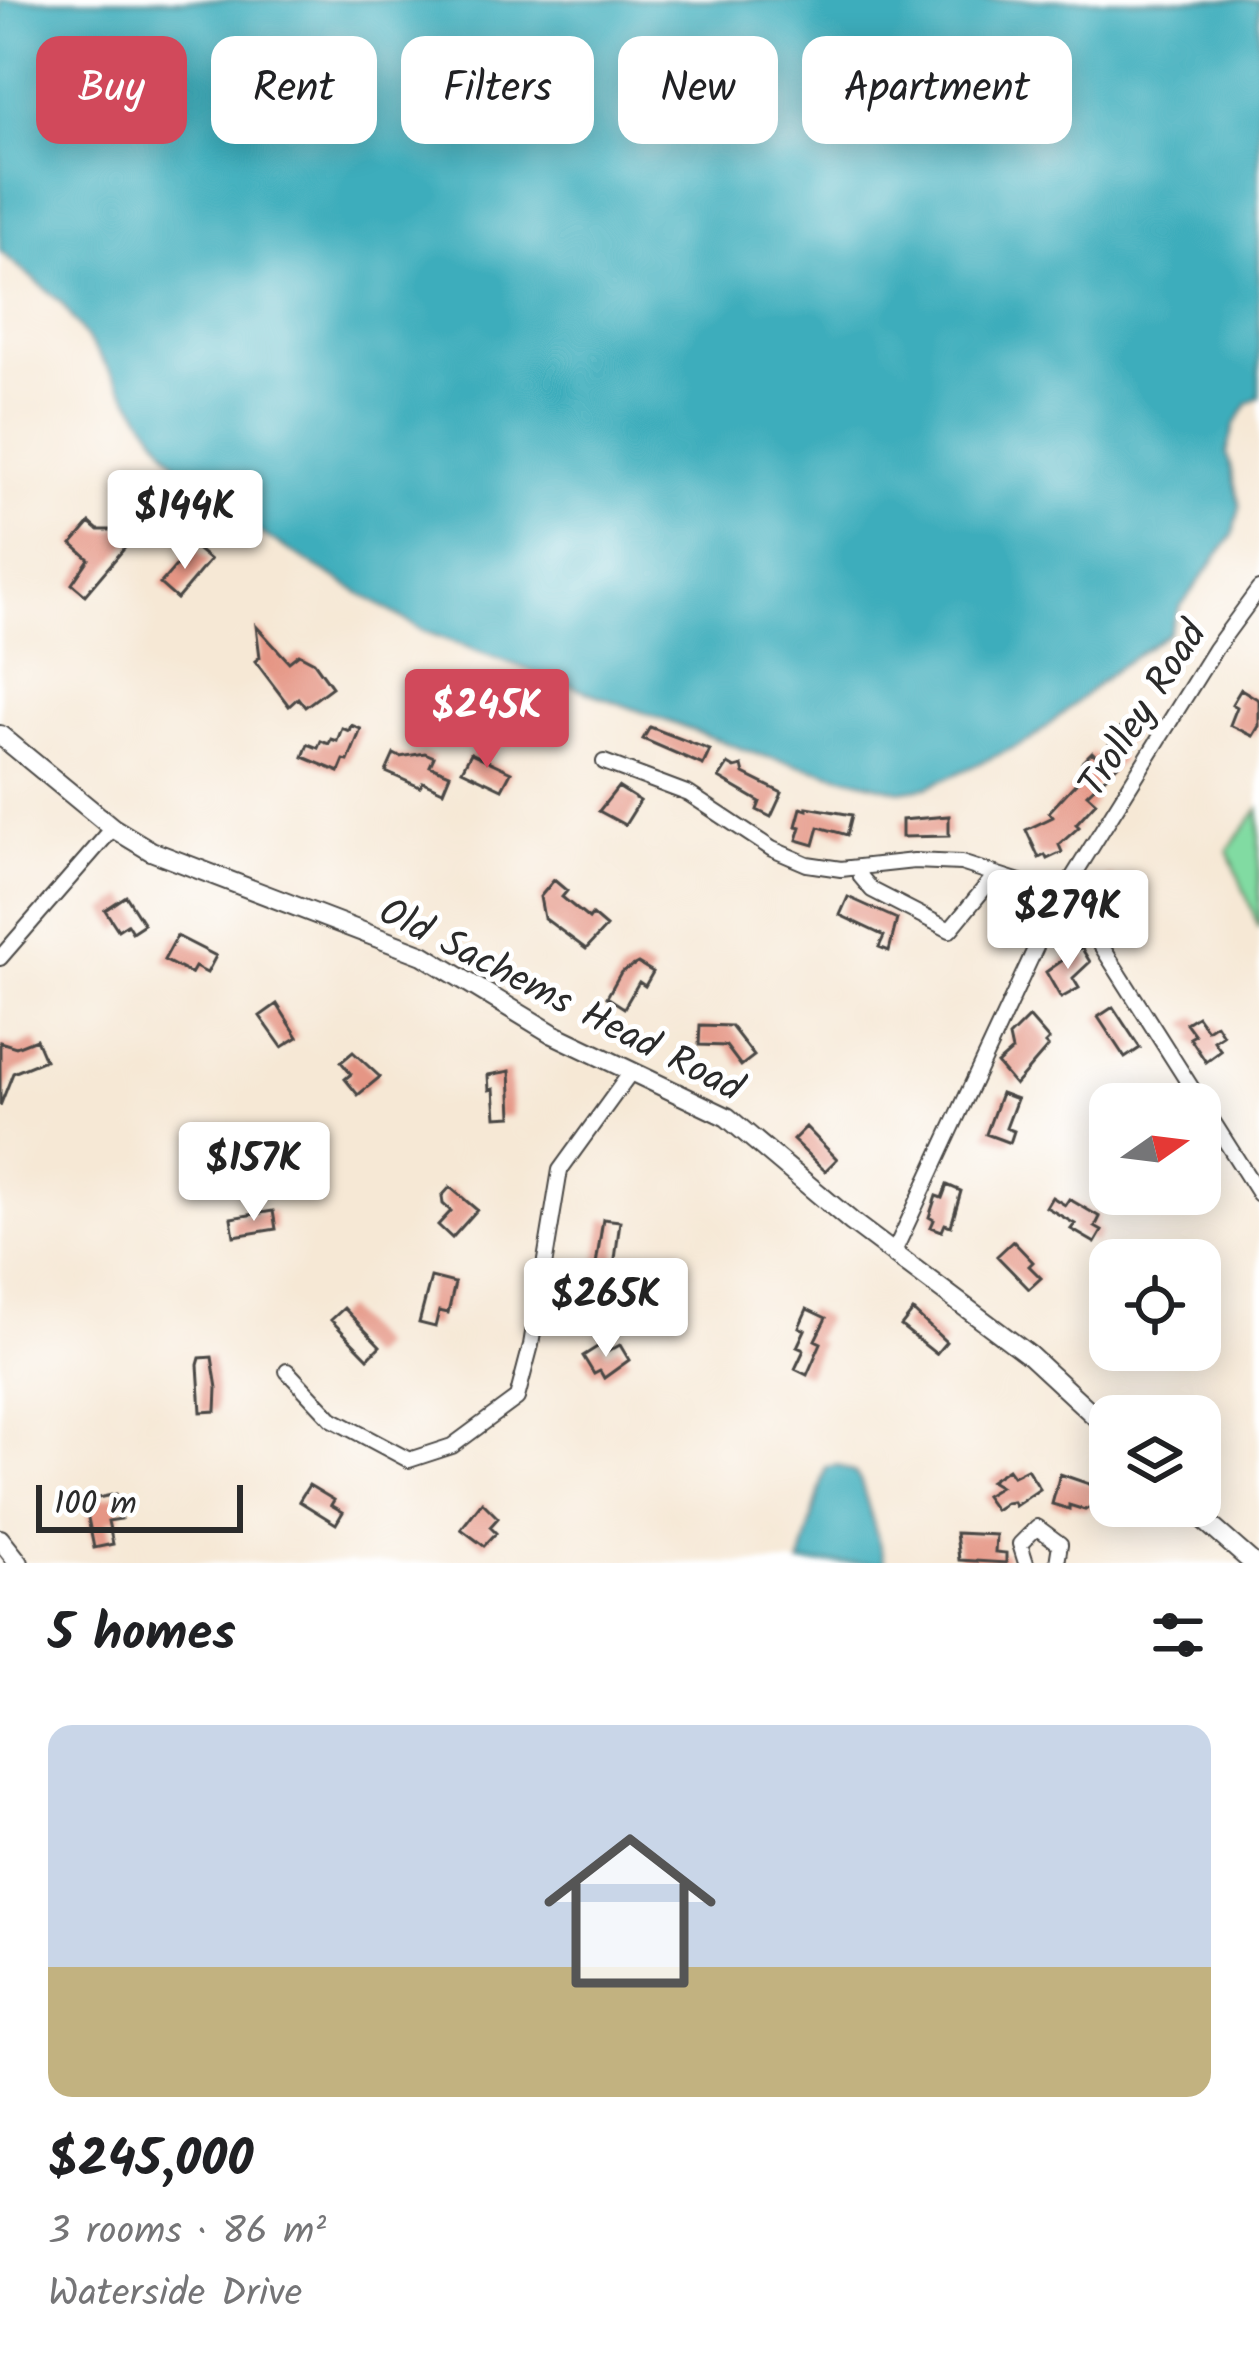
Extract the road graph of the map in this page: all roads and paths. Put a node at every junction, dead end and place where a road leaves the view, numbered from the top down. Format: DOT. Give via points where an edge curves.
graph roads {
  1 [pos="1259,589"];
  2 [pos="0,735"];
  3 [pos="604,762"];
  4 [pos="113,828"];
  5 [pos="860,867"];
  6 [pos="996,874"];
  7 [pos="1056,904"];
  8 [pos="0,958"];
  9 [pos="631,1072"];
  10 [pos="1259,1195"];
  11 [pos="894,1252"];
  12 [pos="287,1371"];
  13 [pos="1089,1411"];
  14 [pos="1212,1527"];
  15 [pos="0,1539"];
  16 [pos="19,1563"];
  17 [pos="1026,1563"];
  18 [pos="1057,1563"];
  19 [pos="1253,1563"];
  1 -- 7 [label="street, Trolley Road"];
  2 -- 4 [label="street, Old Sachems Head Road"];
  3 -- 5 [label="street" via="688,794 789,858"];
  4 -- 8 [label="street"];
  4 -- 9 [label="street, Old Sachems Head Road" via="176,862 423,956"];
  5 -- 6 [label="street" via="946,860"];
  5 -- 6 [label="street" via="872,890 950,930"];
  6 -- 7 [label="street"];
  7 -- 10 [label="street" via="1083,917"];
  7 -- 11 [label="street, Trolley Road"];
  9 -- 11 [label="street, Old Sachems Head Road" via="746,1130"];
  9 -- 12 [label="street" via="560,1170 517,1398 452,1446 409,1460 332,1419"];
  11 -- 13 [label="street, Old Sachems Head Road"];
  14 -- 19 [label="street"];
  15 -- 16 [label="street"];
  17 -- 18 [label="street" via="1019,1544 1037,1527 1060,1544"];
}
